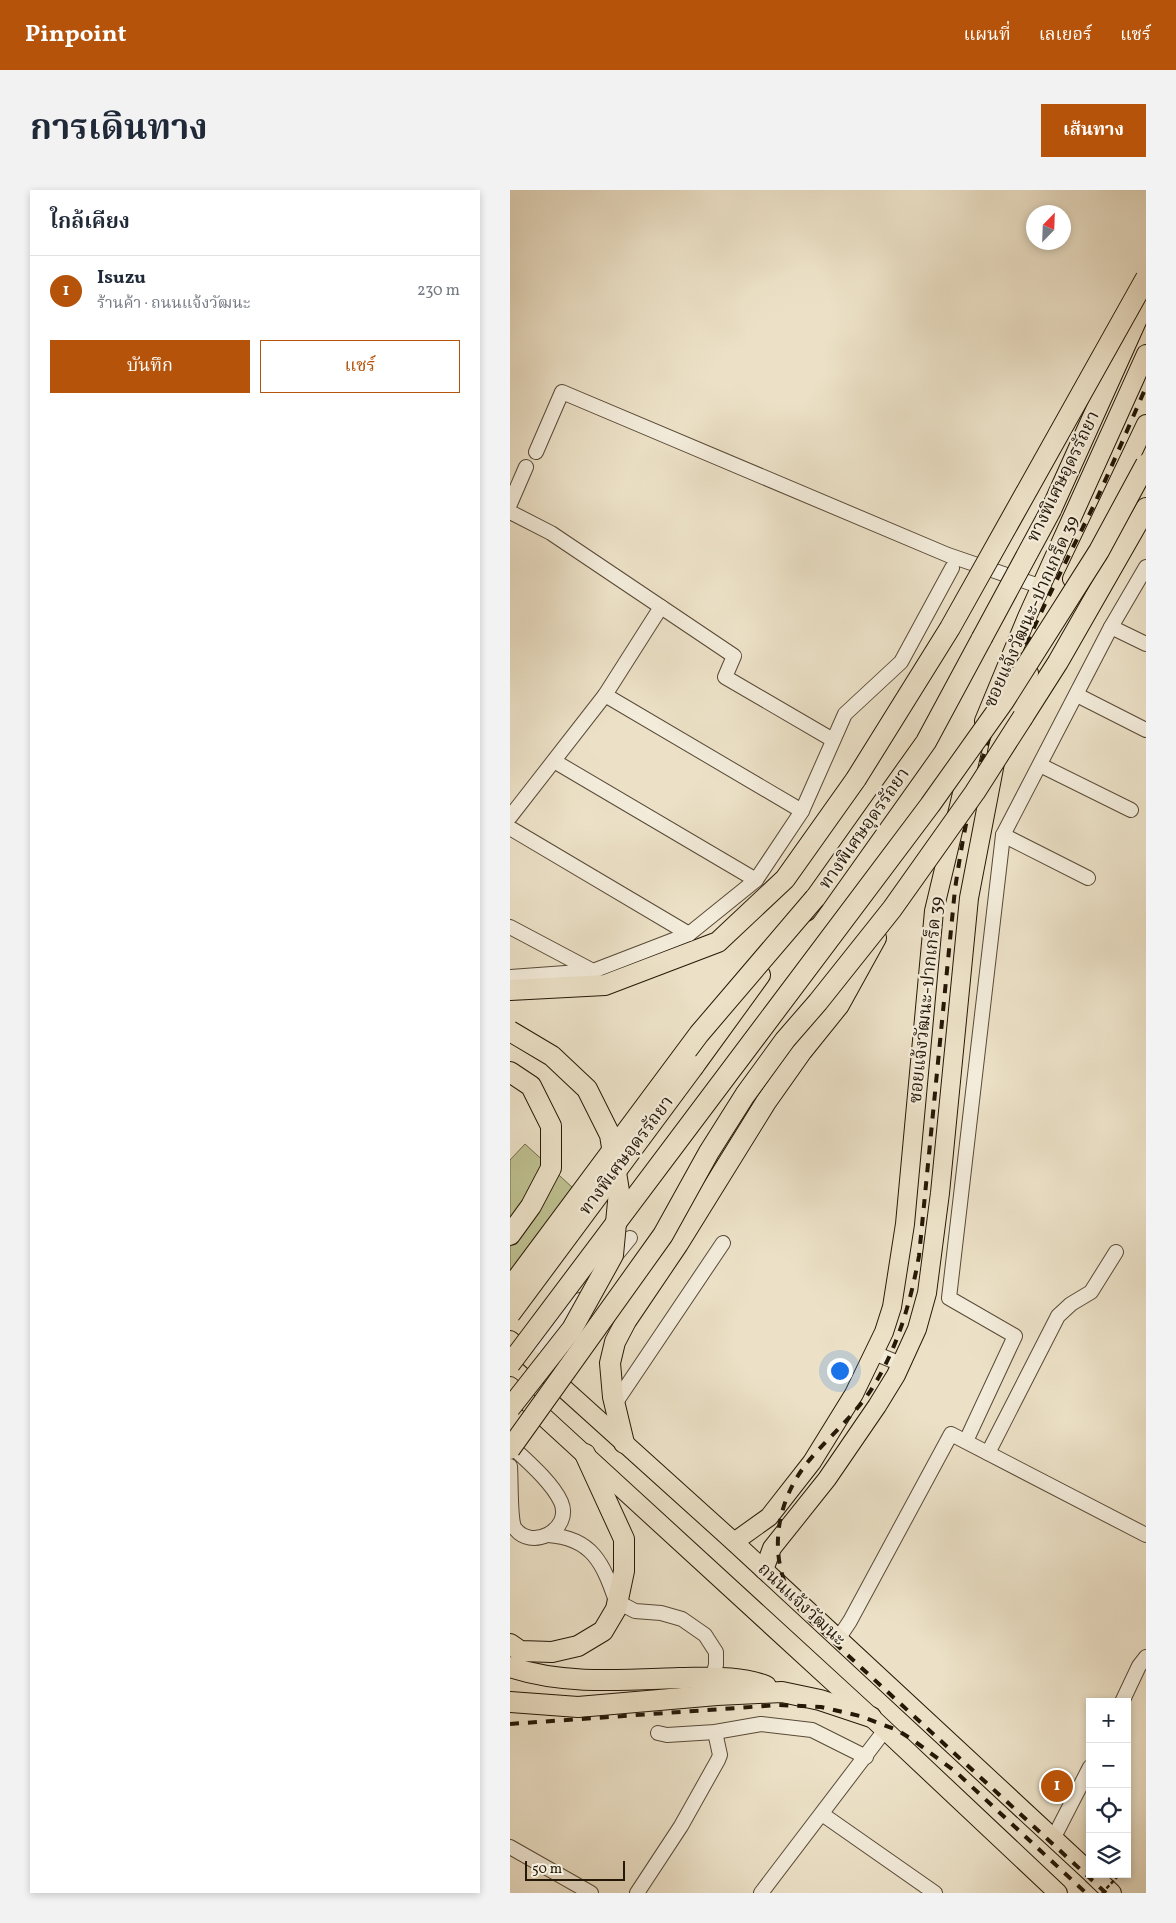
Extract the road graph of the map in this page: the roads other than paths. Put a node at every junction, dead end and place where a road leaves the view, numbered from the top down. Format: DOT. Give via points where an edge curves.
graph roads {
  1 [pos="1146,278"];
  2 [pos="1146,299"];
  3 [pos="1146,354"];
  4 [pos="1146,424"];
  5 [pos="536,452"];
  6 [pos="1146,464"];
  7 [pos="526,467"];
  8 [pos="1116,490"];
  9 [pos="1146,501"];
  10 [pos="510,504"];
  11 [pos="1146,508"];
  12 [pos="510,512"];
  13 [pos="1146,567"];
  14 [pos="952,568"];
  15 [pos="1042,587"];
  16 [pos="661,607"];
  17 [pos="1111,627"];
  18 [pos="1146,644"];
  19 [pos="1077,695"];
  20 [pos="605,696"];
  21 [pos="1146,730"];
  22 [pos="833,740"];
  23 [pos="554,761"];
  24 [pos="1040,765"];
  25 [pos="1131,810"];
  26 [pos="802,811"];
  27 [pos="510,818"];
  28 [pos="510,828"];
  29 [pos="1003,835"];
  30 [pos="1088,878"];
  31 [pos="756,880"];
  32 [pos="816,898"];
  33 [pos="892,909"];
  34 [pos="510,927"];
  35 [pos="689,934"];
  36 [pos="594,971"];
  37 [pos="510,977"];
  38 [pos="510,990"];
  39 [pos="510,1031"];
  40 [pos="510,1072"];
  41 [pos="510,1234"];
  42 [pos="630,1238"];
  43 [pos="723,1243"];
  44 [pos="1116,1252"];
  45 [pos="510,1288"];
  46 [pos="510,1314"];
  47 [pos="510,1340"];
  48 [pos="874,1353"];
  49 [pos="530,1358"];
  50 [pos="510,1364"];
  51 [pos="901,1364"];
  52 [pos="510,1386"];
  53 [pos="614,1405"];
  54 [pos="510,1408"];
  55 [pos="966,1441"];
  56 [pos="624,1443"];
  57 [pos="510,1445"];
  58 [pos="510,1449"];
  59 [pos="988,1453"];
  60 [pos="585,1454"];
  61 [pos="510,1466"];
  62 [pos="1145,1530"];
  63 [pos="548,1535"];
  64 [pos="734,1542"];
  65 [pos="764,1570"];
  66 [pos="616,1601"];
  67 [pos="838,1639"];
  68 [pos="513,1654"];
  69 [pos="1146,1657"];
  70 [pos="712,1678"];
  71 [pos="782,1692"];
  72 [pos="1124,1698"];
  73 [pos="510,1702"];
  74 [pos="878,1724"];
  75 [pos="715,1732"];
  76 [pos="658,1733"];
  77 [pos="866,1757"];
  78 [pos="1086,1775"];
  79 [pos="822,1814"];
  80 [pos="1053,1839"];
  81 [pos="510,1847"];
  82 [pos="1086,1869"];
  83 [pos="1096,1878"];
  84 [pos="1050,1890"];
  85 [pos="590,1893"];
  86 [pos="637,1893"];
  87 [pos="761,1893"];
  88 [pos="935,1893"];
  89 [pos="1112,1893"];
  1 -- 38 [label="highway, bridge" via="950,628 856,779 785,879 718,942 605,985"];
  2 -- 32 [label="highway, ทางพิเศษอุดรรัถยา, bridge" via="1059,494 926,742"];
  3 -- 15 [label="main road, ซอยแจ้งวัฒนะ-ปากเกร็ด 39"];
  4 -- 8 [label="main road, ซอยแจ้งวัฒนะ-ปากเกร็ด 39"];
  5 -- 15 [label="street" via="562,392 948,555"];
  6 -- 50 [label="highway, ทางพิเศษอุดรรัถยา, bridge" via="1099,552 986,727"];
  7 -- 10 [label="street"];
  8 -- 9 [label="street"];
  8 -- 51 [label="main road, ซอยแจ้งวัฒนะ-ปากเกร็ด 39" via="1049,628 999,742 969,898 927,1293 917,1329"];
  11 -- 33 [label="highway, bridge" via="1058,662 975,792"];
  12 -- 16 [label="street" via="551,533"];
  13 -- 17 [label="street"];
  14 -- 22 [label="street" via="901,662 844,714"];
  15 -- 48 [label="main road, ซอยแจ้งวัฒนะ-ปากเกร็ด 39" via="973,747 934,911 905,1224 892,1307"];
  16 -- 20 [label="street"];
  16 -- 22 [label="street" via="734,656 725,677"];
  17 -- 18 [label="street"];
  17 -- 19 [label="street"];
  19 -- 21 [label="street"];
  19 -- 24 [label="street"];
  20 -- 23 [label="street"];
  20 -- 26 [label="street"];
  22 -- 26 [label="street"];
  23 -- 27 [label="street"];
  23 -- 31 [label="street"];
  24 -- 25 [label="street"];
  24 -- 29 [label="street"];
  26 -- 31 [label="street"];
  28 -- 35 [label="street"];
  29 -- 30 [label="street"];
  29 -- 55 [label="street" via="949,1298 1015,1336"];
  31 -- 35 [label="street"];
  32 -- 45 [label="highway, bridge" via="699,1034"];
  32 -- 46 [label="highway, ทางพิเศษอุดรรัถยา, bridge"];
  33 -- 53 [label="highway, bridge" via="839,1005 766,1102 626,1321 615,1342 610,1363"];
  33 -- 58 [label="highway, bridge" via="745,1094 663,1234"];
  34 -- 36 [label="street"];
  35 -- 36 [label="street"];
  36 -- 37 [label="street"];
  39 -- 54 [label="highway, bridge" via="552,1056 587,1089 610,1135 619,1191 613,1254 572,1329"];
  40 -- 41 [label="highway" via="531,1086 551,1126 551,1168 531,1206"];
  42 -- 49 [label="street" via="547,1342"];
  43 -- 53 [label="street"];
  44 -- 59 [label="street" via="1091,1292 1058,1316"];
  47 -- 49 [label="main road, ถนนแจ้งวัฒนะ"];
  48 -- 51 [label="street"];
  48 -- 64 [label="main road, ซอยแจ้งวัฒนะ-ปากเกร็ด 39" via="854,1394 812,1462 769,1517"];
  49 -- 56 [label="main road, ถนนแจ้งวัฒนะ"];
  51 -- 65 [label="main road, ซอยแจ้งวัฒนะ-ปากเกร็ด 39" via="877,1406 827,1479 772,1548"];
  52 -- 60 [label="main road, ถนนแจ้งวัฒนะ"];
  53 -- 56 [label="highway"];
  55 -- 59 [label="street"];
  55 -- 67 [label="street" via="952,1434"];
  56 -- 64 [label="main road, ถนนแจ้งวัฒนะ"];
  57 -- 63 [label="street" via="554,1490 562,1504 558,1529"];
  59 -- 62 [label="street"];
  60 -- 66 [label="highway" via="624,1540 624,1570"];
  60 -- 74 [label="main road, ถนนแจ้งวัฒนะ"];
  61 -- 63 [label="street" via="514,1527 523,1536 536,1538"];
  63 -- 66 [label="street" via="581,1542 597,1558"];
  64 -- 65 [label="main road, ถนนแจ้งวัฒนะ"];
  65 -- 67 [label="main road, ถนนแจ้งวัฒนะ"];
  66 -- 68 [label="highway" via="616,1609 603,1631 578,1646 552,1652"];
  66 -- 70 [label="street" via="635,1611 682,1619 705,1635 716,1652"];
  67 -- 80 [label="main road, ถนนแจ้งวัฒนะ"];
  68 -- 70 [label="highway" via="532,1675 595,1680"];
  69 -- 72 [label="street"];
  70 -- 71 [label="highway" via="756,1682"];
  71 -- 73 [label="highway" via="578,1707"];
  71 -- 74 [label="highway" via="820,1700"];
  74 -- 77 [label="street"];
  74 -- 84 [label="main road, ถนนแจ้งวัฒนะ"];
  75 -- 76 [label="street"];
  75 -- 77 [label="street" via="761,1724 812,1730"];
  75 -- 86 [label="street" via="720,1755 718,1760 681,1826"];
  77 -- 79 [label="street"];
  78 -- 80 [label="street"];
  79 -- 87 [label="street"];
  79 -- 88 [label="street"];
  80 -- 82 [label="main road, ถนนแจ้งวัฒนะ"];
  81 -- 85 [label="street"];
  83 -- 89 [label="main road, ถนนแจ้งวัฒนะ"];
}
